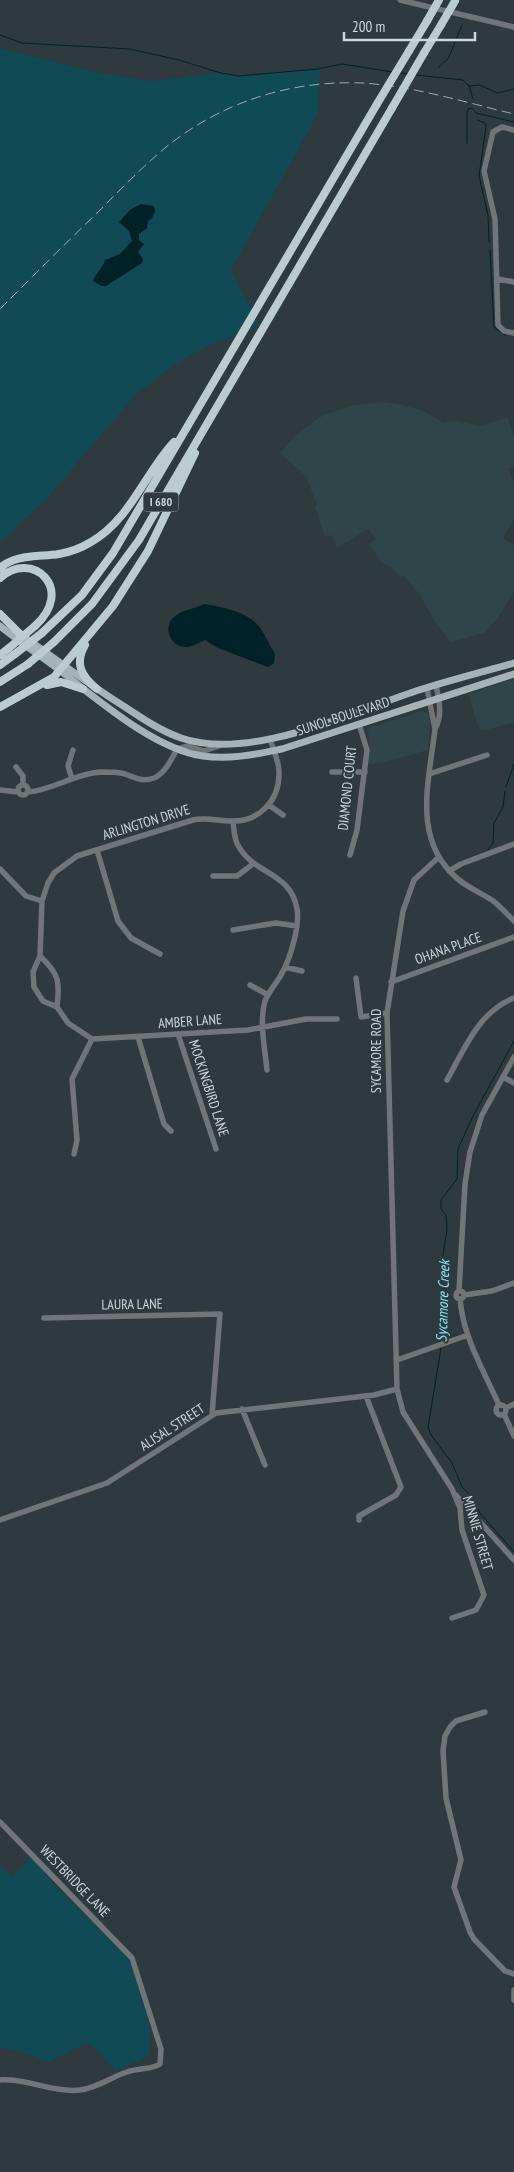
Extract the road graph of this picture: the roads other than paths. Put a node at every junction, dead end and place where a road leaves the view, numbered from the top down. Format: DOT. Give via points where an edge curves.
graph roads {
  1 [pos="400,0"];
  2 [pos="439,0"];
  3 [pos="455,1"];
  4 [pos="514,27"];
  5 [pos="514,130"];
  6 [pos="498,279"];
  7 [pos="514,282"];
  8 [pos="514,333"];
  9 [pos="218,405"];
  10 [pos="184,432"];
  11 [pos="0,576"];
  12 [pos="0,614"];
  13 [pos="0,619"];
  14 [pos="0,626"];
  15 [pos="20,634"];
  16 [pos="89,637"];
  17 [pos="0,655"];
  18 [pos="514,663"];
  19 [pos="0,665"];
  20 [pos="61,668"];
  21 [pos="514,674"];
  22 [pos="0,682"];
  23 [pos="436,685"];
  24 [pos="427,688"];
  25 [pos="83,689"];
  26 [pos="97,689"];
  27 [pos="439,698"];
  28 [pos="429,700"];
  29 [pos="11,701"];
  30 [pos="0,707"];
  31 [pos="359,724"];
  32 [pos="435,729"];
  33 [pos="270,739"];
  34 [pos="218,746"];
  35 [pos="178,749"];
  36 [pos="73,750"];
  37 [pos="274,751"];
  38 [pos="487,755"];
  39 [pos="16,767"];
  40 [pos="332,772"];
  41 [pos="365,772"];
  42 [pos="429,774"];
  43 [pos="72,779"];
  44 [pos="23,785"];
  45 [pos="0,790"];
  46 [pos="18,792"];
  47 [pos="28,792"];
  48 [pos="268,805"];
  49 [pos="283,816"];
  50 [pos="233,821"];
  51 [pos="514,844"];
  52 [pos="97,850"];
  53 [pos="350,854"];
  54 [pos="439,857"];
  55 [pos="254,864"];
  56 [pos="0,869"];
  57 [pos="449,871"];
  58 [pos="3,876"];
  59 [pos="213,876"];
  60 [pos="42,901"];
  61 [pos="514,921"];
  62 [pos="297,926"];
  63 [pos="233,930"];
  64 [pos="514,937"];
  65 [pos="160,954"];
  66 [pos="40,956"];
  67 [pos="285,967"];
  68 [pos="302,971"];
  69 [pos="356,978"];
  70 [pos="392,982"];
  71 [pos="250,985"];
  72 [pos="268,995"];
  73 [pos="514,998"];
  74 [pos="57,1007"];
  75 [pos="387,1013"];
  76 [pos="337,1019"];
  77 [pos="264,1028"];
  78 [pos="178,1034"];
  79 [pos="138,1037"];
  80 [pos="92,1039"];
  81 [pos="514,1057"];
  82 [pos="266,1070"];
  83 [pos="503,1077"];
  84 [pos="447,1080"];
  85 [pos="514,1083"];
  86 [pos="171,1131"];
  87 [pos="216,1149"];
  88 [pos="74,1154"];
  89 [pos="514,1283"];
  90 [pos="461,1295"];
  91 [pos="44,1318"];
  92 [pos="468,1335"];
  93 [pos="397,1360"];
  94 [pos="397,1389"];
  95 [pos="366,1396"];
  96 [pos="514,1404"];
  97 [pos="499,1405"];
  98 [pos="242,1409"];
  99 [pos="505,1411"];
  100 [pos="212,1415"];
  101 [pos="514,1436"];
  102 [pos="265,1465"];
  103 [pos="452,1489"];
  104 [pos="0,1520"];
  105 [pos="359,1520"];
  106 [pos="514,1560"];
  107 [pos="452,1618"];
  108 [pos="486,1712"];
  109 [pos="0,1822"];
  110 [pos="514,1974"];
  111 [pos="514,1990"];
  112 [pos="514,2000"];
  113 [pos="0,2080"];
  1 -- 4 [label="street"];
  2 -- 10 [label="highway, I 680, bridge"];
  3 -- 9 [label="highway, I 680, bridge"];
  5 -- 6 [label="street" via="502,127 494,132 484,171 495,219"];
  6 -- 7 [label="street"];
  6 -- 8 [label="street" via="498,325"];
  9 -- 16 [label="highway" via="148,550 124,590"];
  9 -- 22 [label="highway, I 680, bridge" via="124,562 92,604 54,642"];
  10 -- 11 [label="highway" via="122,515 100,537 72,551 18,559"];
  10 -- 19 [label="highway, I 680, bridge" via="113,553 82,595 42,633"];
  11 -- 17 [label="highway, bridge" via="17,568 26,568 42,574 52,591 51,606 35,626"];
  12 -- 15 [label="highway"];
  13 -- 15 [label="main road, SUNOL BOULEVARD"];
  14 -- 20 [label="main road, SUNOL BOULEVARD"];
  15 -- 20 [label="main road, SUNOL BOULEVARD"];
  16 -- 20 [label="highway"];
  16 -- 26 [label="highway" via="82,651 80,667 86,681"];
  18 -- 23 [label="main road, SUNOL BOULEVARD"];
  20 -- 25 [label="main road, SUNOL BOULEVARD"];
  20 -- 26 [label="main road, SUNOL BOULEVARD"];
  20 -- 29 [label="highway" via="48,682"];
  21 -- 27 [label="main road, SUNOL BOULEVARD"];
  23 -- 24 [label="main road, SUNOL BOULEVARD"];
  23 -- 27 [label="street"];
  24 -- 28 [label="street"];
  24 -- 33 [label="main road, SUNOL BOULEVARD"];
  25 -- 29 [label="highway" via="55,683"];
  25 -- 35 [label="main road, SUNOL BOULEVARD" via="152,736"];
  26 -- 34 [label="main road, SUNOL BOULEVARD" via="168,733"];
  27 -- 28 [label="main road, SUNOL BOULEVARD"];
  27 -- 32 [label="street" via="441,706"];
  28 -- 31 [label="main road, SUNOL BOULEVARD"];
  28 -- 32 [label="street"];
  29 -- 30 [label="highway"];
  31 -- 37 [label="main road, SUNOL BOULEVARD"];
  31 -- 41 [label="street, DIAMOND COURT" via="367,750"];
  32 -- 42 [label="street"];
  33 -- 34 [label="main road, SUNOL BOULEVARD"];
  33 -- 37 [label="street"];
  34 -- 35 [label="street, SUNOL BOULEVARD" via="204,751 188,746"];
  35 -- 37 [label="main road, SUNOL BOULEVARD" via="202,756 223,757"];
  35 -- 43 [label="street" via="156,777 139,780 121,773 100,772"];
  36 -- 43 [label="street" via="68,766"];
  37 -- 48 [label="street" via="279,772 278,785"];
  38 -- 42 [label="street"];
  39 -- 44 [label="street" via="23,776"];
  40 -- 41 [label="street"];
  41 -- 53 [label="street, DIAMOND COURT" via="357,830"];
  42 -- 54 [label="street" via="425,805 428,831"];
  43 -- 47 [label="street"];
  44 -- 46 [label="street"];
  44 -- 47 [label="street"];
  45 -- 46 [label="street"];
  46 -- 47 [label="street" via="23,795"];
  48 -- 49 [label="street"];
  48 -- 50 [label="street, ARLINGTON DRIVE" via="256,815"];
  50 -- 52 [label="street, ARLINGTON DRIVE" via="193,820"];
  50 -- 55 [label="street" via="239,848"];
  51 -- 57 [label="street"];
  52 -- 60 [label="street, ARLINGTON DRIVE" via="77,856 54,873"];
  52 -- 65 [label="street" via="118,921 131,938"];
  54 -- 57 [label="street"];
  54 -- 70 [label="street, SYCAMORE ROAD" via="414,880 403,911"];
  55 -- 59 [label="street" via="237,876"];
  55 -- 62 [label="street" via="281,880 289,889 296,903"];
  56 -- 58 [label="street"];
  57 -- 61 [label="street" via="492,900"];
  58 -- 60 [label="street" via="26,896"];
  60 -- 66 [label="street"];
  62 -- 63 [label="street" via="276,923"];
  62 -- 67 [label="street"];
  64 -- 70 [label="street, OHANA PLACE"];
  66 -- 74 [label="street" via="59,979"];
  66 -- 74 [label="street" via="33,972 34,987 43,1001"];
  67 -- 68 [label="street"];
  67 -- 72 [label="street"];
  69 -- 75 [label="street" via="361,1017"];
  70 -- 75 [label="street, SYCAMORE ROAD"];
  71 -- 72 [label="street"];
  72 -- 77 [label="street" via="263,1011"];
  73 -- 84 [label="street" via="482,1021"];
  74 -- 80 [label="street" via="68,1023"];
  75 -- 93 [label="street, SYCAMORE ROAD"];
  76 -- 77 [label="street, AMBER LANE" via="306,1020"];
  77 -- 78 [label="street, AMBER LANE"];
  77 -- 82 [label="street"];
  78 -- 79 [label="street, AMBER LANE"];
  78 -- 87 [label="street, MOCKINGBIRD LANE"];
  79 -- 80 [label="street, AMBER LANE"];
  79 -- 86 [label="street" via="164,1124"];
  80 -- 88 [label="street" via="72,1079 77,1140"];
  81 -- 83 [label="street"];
  83 -- 85 [label="street"];
  83 -- 90 [label="street" via="482,1115 470,1152 465,1184"];
  89 -- 90 [label="street" via="492,1291"];
  90 -- 92 [label="street" via="461,1312"];
  91 -- 100 [label="street, LAURA LANE" via="220,1314"];
  92 -- 93 [label="street"];
  92 -- 97 [label="street"];
  93 -- 94 [label="street, SYCAMORE ROAD"];
  94 -- 95 [label="street, ALISAL STREET"];
  94 -- 103 [label="street, MINNIE STREET" via="402,1412"];
  95 -- 98 [label="street, ALISAL STREET"];
  95 -- 105 [label="street" via="401,1487 396,1495 359,1516"];
  96 -- 99 [label="street"];
  97 -- 99 [label="street" via="503,1405"];
  97 -- 99 [label="street" via="496,1412 500,1415"];
  98 -- 100 [label="street, ALISAL STREET"];
  98 -- 102 [label="street"];
  99 -- 101 [label="street"];
  100 -- 104 [label="street, ALISAL STREET" via="107,1482"];
  103 -- 106 [label="street"];
  103 -- 107 [label="street, MINNIE STREET" via="484,1595 476,1610"];
  108 -- 110 [label="street" via="456,1721 445,1736 446,1798 462,1860 454,1887 474,1939 505,1971"];
  109 -- 113 [label="street, WESTBRIDGE LANE" via="132,1958 161,2049 160,2064 154,2068 125,2072 82,2090"];
  111 -- 112 [label="street"];
}
